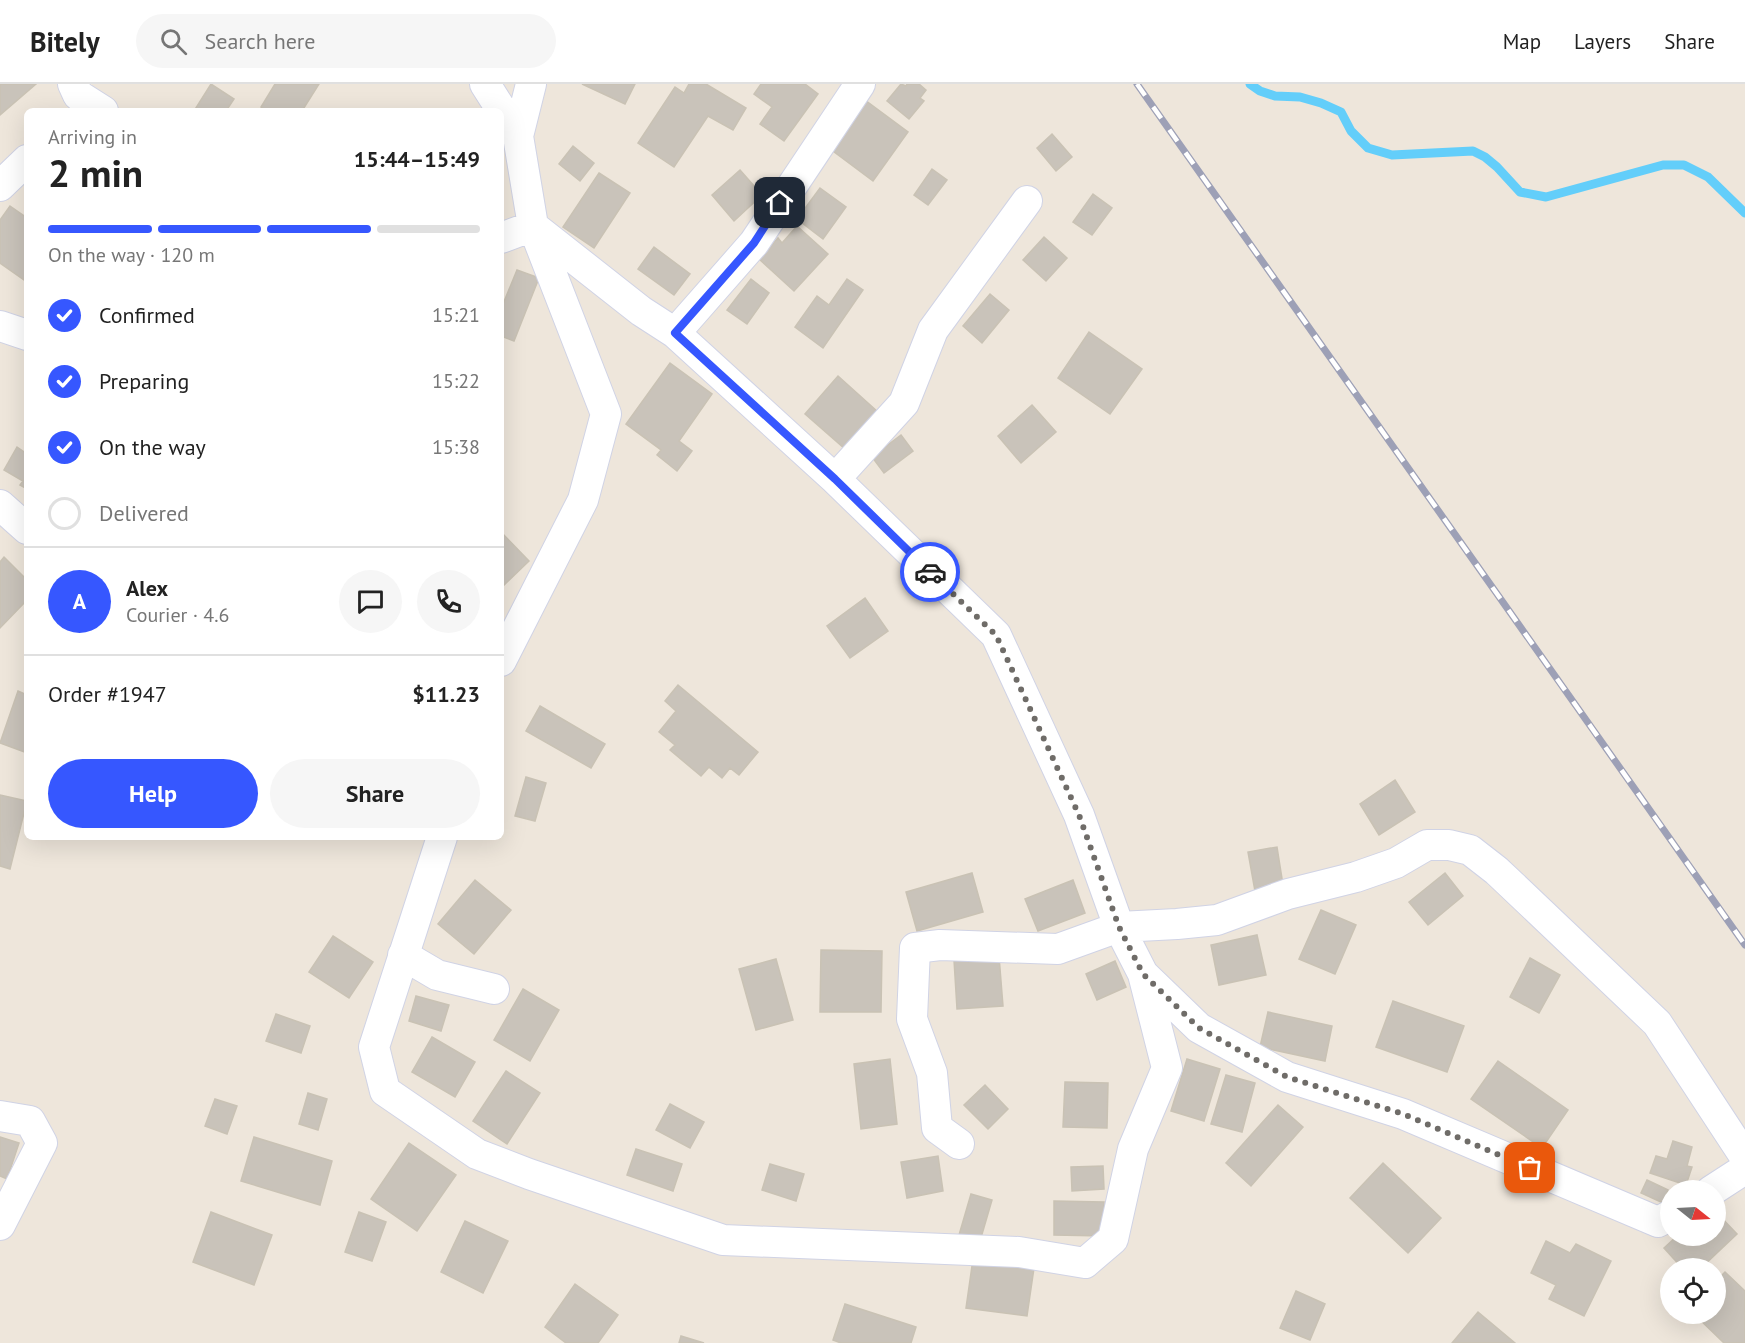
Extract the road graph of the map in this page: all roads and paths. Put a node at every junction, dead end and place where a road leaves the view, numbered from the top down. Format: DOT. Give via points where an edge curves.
graph roads {
  1 [pos="485,84"];
  2 [pos="531,84"];
  3 [pos="860,84"];
  4 [pos="500,108"];
  5 [pos="504,114"];
  6 [pos="518,136"];
  7 [pos="24,163"];
  8 [pos="0,186"];
  9 [pos="1027,201"];
  10 [pos="533,226"];
  11 [pos="504,237"];
  12 [pos="0,326"];
  13 [pos="24,333"];
  14 [pos="675,333"];
  15 [pos="835,479"];
  16 [pos="0,505"];
  17 [pos="24,526"];
  18 [pos="504,655"];
  19 [pos="441,840"];
  20 [pos="1119,927"];
  21 [pos="403,955"];
  22 [pos="1143,974"];
  23 [pos="494,989"];
  24 [pos="0,1116"];
  25 [pos="959,1144"];
  26 [pos="1745,1157"];
  27 [pos="1745,1169"];
  28 [pos="1726,1181"];
  29 [pos="1660,1221"];
  30 [pos="0,1225"];
  1 -- 4 [label="street"];
  2 -- 6 [label="street"];
  3 -- 14 [label="street" via="754,243"];
  5 -- 6 [label="street"];
  6 -- 10 [label="street"];
  7 -- 8 [label="street"];
  9 -- 15 [label="street" via="933,330 904,403"];
  10 -- 11 [label="street"];
  10 -- 14 [label="street"];
  10 -- 18 [label="street" via="606,414 583,500"];
  12 -- 13 [label="street"];
  14 -- 15 [label="street"];
  15 -- 20 [label="street" via="996,635 1079,815"];
  16 -- 17 [label="street"];
  19 -- 21 [label="street"];
  20 -- 22 [label="street"];
  20 -- 25 [label="street" via="1058,950 940,945 915,948 912,1019 932,1073 937,1128"];
  20 -- 26 [label="street" via="1217,920 1288,894 1396,863 1427,845 1470,850 1657,1023"];
  21 -- 22 [label="street" via="374,1047 385,1091 477,1154 723,1240 1019,1252 1084,1263 1113,1239 1133,1149 1167,1068"];
  21 -- 23 [label="street" via="436,975"];
  22 -- 29 [label="street" via="1199,1028 1287,1077 1403,1114"];
  24 -- 30 [label="street" via="30,1121 42,1143"];
  27 -- 28 [label="street"];
}
